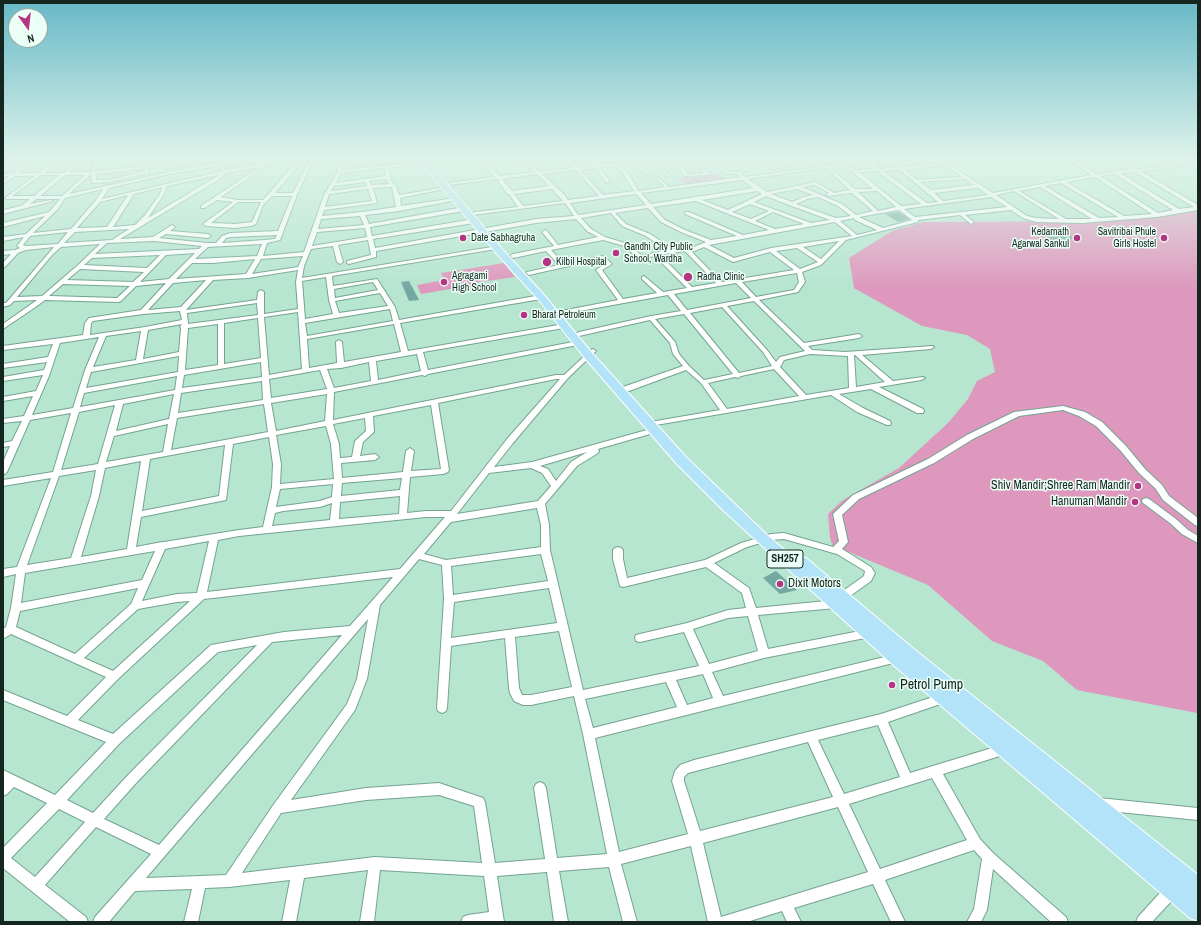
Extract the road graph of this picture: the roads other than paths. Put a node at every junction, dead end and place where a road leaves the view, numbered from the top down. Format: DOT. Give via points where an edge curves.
graph roads {
  1 [pos="29,202"];
  2 [pos="44,202"];
  3 [pos="60,202"];
  4 [pos="97,202"];
  5 [pos="127,202"];
  6 [pos="157,202"];
  7 [pos="176,202"];
  8 [pos="211,202"];
  9 [pos="236,202"];
  10 [pos="263,202"];
  11 [pos="292,202"];
  12 [pos="325,202"];
  13 [pos="373,202"];
  14 [pos="375,202"];
  15 [pos="398,202"];
  16 [pos="432,202"];
  17 [pos="461,202"];
  18 [pos="470,202"];
  19 [pos="517,202"];
  20 [pos="566,202"];
  21 [pos="567,202"];
  22 [pos="647,202"];
  23 [pos="676,202"];
  24 [pos="704,202"];
  25 [pos="750,202"];
  26 [pos="786,202"];
  27 [pos="795,202"];
  28 [pos="834,202"];
  29 [pos="866,202"];
  30 [pos="893,202"];
  31 [pos="922,202"];
  32 [pos="950,202"];
  33 [pos="1002,202"];
  34 [pos="1035,202"];
  35 [pos="1069,202"];
  36 [pos="1097,202"];
  37 [pos="1137,202"];
  38 [pos="1164,202"];
  39 [pos="1188,202"];
  40 [pos="944,203"];
  41 [pos="353,204"];
  42 [pos="791,204"];
  43 [pos="926,205"];
  44 [pos="651,206"];
  45 [pos="23,207"];
  46 [pos="203,207"];
  47 [pos="465,207"];
  48 [pos="399,208"];
  49 [pos="522,208"];
  50 [pos="900,208"];
  51 [pos="1012,208"];
  52 [pos="1198,208"];
  53 [pos="322,209"];
  54 [pos="774,210"];
  55 [pos="380,211"];
  56 [pos="1178,211"];
  57 [pos="3,212"];
  58 [pos="612,212"];
  59 [pos="728,212"];
  60 [pos="878,212"];
  61 [pos="51,213"];
  62 [pos="687,213"];
  63 [pos="362,214"];
  64 [pos="961,214"];
  65 [pos="1157,215"];
  66 [pos="854,216"];
  67 [pos="577,217"];
  68 [pos="148,218"];
  69 [pos="319,218"];
  70 [pos="1124,218"];
  71 [pos="914,219"];
  72 [pos="836,220"];
  73 [pos="1098,220"];
  74 [pos="751,221"];
  75 [pos="1065,221"];
  76 [pos="971,222"];
  77 [pos="810,224"];
  78 [pos="3,225"];
  79 [pos="235,226"];
  80 [pos="367,226"];
  81 [pos="109,228"];
  82 [pos="136,228"];
  83 [pos="172,228"];
  84 [pos="73,230"];
  85 [pos="882,230"];
  86 [pos="315,231"];
  87 [pos="775,231"];
  88 [pos="165,232"];
  89 [pos="545,232"];
  90 [pos="280,233"];
  91 [pos="230,235"];
  92 [pos="28,236"];
  93 [pos="208,236"];
  94 [pos="745,237"];
  95 [pos="856,237"];
  96 [pos="370,238"];
  97 [pos="603,238"];
  98 [pos="3,239"];
  99 [pos="844,239"];
  100 [pos="156,240"];
  101 [pos="105,242"];
  102 [pos="113,242"];
  103 [pos="265,242"];
  104 [pos="711,242"];
  105 [pos="218,244"];
  106 [pos="60,245"];
  107 [pos="207,245"];
  108 [pos="338,245"];
  109 [pos="705,245"];
  110 [pos="798,246"];
  111 [pos="496,247"];
  112 [pos="558,247"];
  113 [pos="25,248"];
  114 [pos="309,248"];
  115 [pos="547,249"];
  116 [pos="372,250"];
  117 [pos="771,250"];
  118 [pos="200,251"];
  119 [pos="672,251"];
  120 [pos="688,251"];
  121 [pos="16,252"];
  122 [pos="3,253"];
  123 [pos="163,254"];
  124 [pos="306,254"];
  125 [pos="657,255"];
  126 [pos="90,256"];
  127 [pos="513,256"];
  128 [pos="259,258"];
  129 [pos="191,261"];
  130 [pos="340,262"];
  131 [pos="349,262"];
  132 [pos="820,262"];
  133 [pos="3,266"];
  134 [pos="563,266"];
  135 [pos="78,267"];
  136 [pos="301,268"];
  137 [pos="148,270"];
  138 [pos="799,271"];
  139 [pos="529,273"];
  140 [pos="329,275"];
  141 [pos="248,276"];
  142 [pos="211,278"];
  143 [pos="644,278"];
  144 [pos="300,280"];
  145 [pos="171,281"];
  146 [pos="737,281"];
  147 [pos="62,282"];
  148 [pos="135,284"];
  149 [pos="720,284"];
  150 [pos="331,288"];
  151 [pos="691,289"];
  152 [pos="382,291"];
  153 [pos="261,292"];
  154 [pos="670,293"];
  155 [pos="661,294"];
  156 [pos="541,297"];
  157 [pos="43,298"];
  158 [pos="12,299"];
  159 [pos="755,299"];
  160 [pos="332,300"];
  161 [pos="260,301"];
  162 [pos="621,301"];
  163 [pos="3,305"];
  164 [pos="723,305"];
  165 [pos="392,307"];
  166 [pos="184,308"];
  167 [pos="302,310"];
  168 [pos="143,312"];
  169 [pos="687,312"];
  170 [pos="336,315"];
  171 [pos="262,316"];
  172 [pos="651,318"];
  173 [pos="563,319"];
  174 [pos="303,321"];
  175 [pos="221,322"];
  176 [pos="397,322"];
  177 [pos="184,324"];
  178 [pos="4,326"];
  179 [pos="145,329"];
  180 [pos="104,335"];
  181 [pos="859,336"];
  182 [pos="86,337"];
  183 [pos="304,338"];
  184 [pos="579,338"];
  185 [pos="57,341"];
  186 [pos="339,342"];
  187 [pos="803,345"];
  188 [pos="931,347"];
  189 [pos="3,348"];
  190 [pos="420,352"];
  191 [pos="810,352"];
  192 [pos="590,353"];
  193 [pos="181,354"];
  194 [pos="406,354"];
  195 [pos="854,354"];
  196 [pos="51,359"];
  197 [pos="264,359"];
  198 [pos="372,359"];
  199 [pos="139,361"];
  200 [pos="3,366"];
  201 [pos="221,366"];
  202 [pos="341,366"];
  203 [pos="776,367"];
  204 [pos="323,368"];
  205 [pos="687,368"];
  206 [pos="88,370"];
  207 [pos="306,370"];
  208 [pos="47,372"];
  209 [pos="181,373"];
  210 [pos="425,374"];
  211 [pos="738,376"];
  212 [pos="566,377"];
  213 [pos="266,378"];
  214 [pos="921,378"];
  215 [pos="3,379"];
  216 [pos="703,382"];
  217 [pos="375,383"];
  218 [pos="892,383"];
  219 [pos="873,387"];
  220 [pos="626,389"];
  221 [pos="853,390"];
  222 [pos="81,391"];
  223 [pos="178,391"];
  224 [pos="331,391"];
  225 [pos="38,393"];
  226 [pos="832,393"];
  227 [pos="804,397"];
  228 [pos="3,399"];
  229 [pos="267,400"];
  230 [pos="120,402"];
  231 [pos="434,402"];
  232 [pos="76,410"];
  233 [pos="725,411"];
  234 [pos="920,411"];
  235 [pos="369,415"];
  236 [pos="27,418"];
  237 [pos="173,418"];
  238 [pos="3,422"];
  239 [pos="329,423"];
  240 [pos="887,423"];
  241 [pos="655,426"];
  242 [pos="111,434"];
  243 [pos="272,434"];
  244 [pos="229,442"];
  245 [pos="16,443"];
  246 [pos="3,445"];
  247 [pos="606,445"];
  248 [pos="410,451"];
  249 [pos="167,453"];
  250 [pos="146,457"];
  251 [pos="375,457"];
  252 [pos="355,459"];
  253 [pos="336,461"];
  254 [pos="532,465"];
  255 [pos="101,466"];
  256 [pos="486,471"];
  257 [pos="3,472"];
  258 [pos="56,474"];
  259 [pos="406,475"];
  260 [pos="338,482"];
  261 [pos="3,483"];
  262 [pos="555,486"];
  263 [pos="276,487"];
  264 [pos="404,493"];
  265 [pos="336,499"];
  266 [pos="1146,501"];
  267 [pos="541,504"];
  268 [pos="272,511"];
  269 [pos="137,514"];
  270 [pos="403,516"];
  271 [pos="450,516"];
  272 [pos="334,524"];
  273 [pos="1198,524"];
  274 [pos="267,531"];
  275 [pos="214,537"];
  276 [pos="766,538"];
  277 [pos="1198,540"];
  278 [pos="162,545"];
  279 [pos="545,550"];
  280 [pos="618,550"];
  281 [pos="835,550"];
  282 [pos="131,551"];
  283 [pos="416,555"];
  284 [pos="75,561"];
  285 [pos="707,563"];
  286 [pos="446,564"];
  287 [pos="21,570"];
  288 [pos="402,572"];
  289 [pos="3,573"];
  290 [pos="145,583"];
  291 [pos="553,584"];
  292 [pos="201,596"];
  293 [pos="449,599"];
  294 [pos="839,600"];
  295 [pos="377,601"];
  296 [pos="135,606"];
  297 [pos="16,608"];
  298 [pos="752,611"];
  299 [pos="563,626"];
  300 [pos="688,627"];
  301 [pos="352,630"];
  302 [pos="6,632"];
  303 [pos="870,633"];
  304 [pos="510,634"];
  305 [pos="270,638"];
  306 [pos="640,638"];
  307 [pos="446,643"];
  308 [pos="764,654"];
  309 [pos="903,656"];
  310 [pos="76,659"];
  311 [pos="706,669"];
  312 [pos="114,676"];
  313 [pos="669,676"];
  314 [pos="579,693"];
  315 [pos="3,696"];
  316 [pos="945,698"];
  317 [pos="720,701"];
  318 [pos="442,708"];
  319 [pos="684,710"];
  320 [pos="881,719"];
  321 [pos="68,722"];
  322 [pos="589,734"];
  323 [pos="811,737"];
  324 [pos="115,740"];
  325 [pos="1005,749"];
  326 [pos="935,772"];
  327 [pos="8,778"];
  328 [pos="907,780"];
  329 [pos="540,788"];
  330 [pos="3,790"];
  331 [pos="840,801"];
  332 [pos="57,802"];
  333 [pos="1092,803"];
  334 [pos="278,808"];
  335 [pos="1198,814"];
  336 [pos="95,820"];
  337 [pos="696,839"];
  338 [pos="976,843"];
  339 [pos="160,852"];
  340 [pos="989,857"];
  341 [pos="3,859"];
  342 [pos="614,860"];
  343 [pos="376,863"];
  344 [pos="551,866"];
  345 [pos="489,870"];
  346 [pos="298,874"];
  347 [pos="877,876"];
  348 [pos="1185,878"];
  349 [pos="229,881"];
  350 [pos="200,882"];
  351 [pos="134,885"];
  352 [pos="35,886"];
  353 [pos="1198,888"];
  354 [pos="1172,889"];
  355 [pos="786,904"];
  356 [pos="1198,910"];
  357 [pos="497,919"];
  358 [pos="81,922"];
  359 [pos="100,922"];
  360 [pos="191,922"];
  361 [pos="288,922"];
  362 [pos="367,922"];
  363 [pos="468,922"];
  364 [pos="561,922"];
  365 [pos="630,922"];
  366 [pos="715,922"];
  367 [pos="725,922"];
  368 [pos="794,922"];
  369 [pos="898,922"];
  370 [pos="974,922"];
  371 [pos="1061,922"];
  372 [pos="1143,922"];
  1 -- 45 [label="street"];
  2 -- 45 [label="street"];
  3 -- 61 [label="street"];
  4 -- 84 [label="street"];
  5 -- 81 [label="street"];
  6 -- 68 [label="street"];
  7 -- 68 [label="street"];
  8 -- 46 [label="street"];
  9 -- 79 [label="street" via="206,224"];
  10 -- 79 [label="street" via="254,223"];
  11 -- 90 [label="street"];
  12 -- 53 [label="street"];
  13 -- 41 [label="street"];
  14 -- 55 [label="street"];
  15 -- 48 [label="street"];
  16 -- 47 [label="street"];
  17 -- 47 [label="main road, SH257"];
  18 -- 47 [label="street"];
  19 -- 49 [label="street"];
  20 -- 49 [label="street"];
  21 -- 67 [label="street"];
  22 -- 44 [label="street"];
  23 -- 44 [label="street"];
  24 -- 59 [label="street"];
  25 -- 54 [label="street"];
  25 -- 59 [label="street"];
  26 -- 42 [label="street"];
  27 -- 42 [label="street"];
  28 -- 66 [label="street"];
  29 -- 60 [label="street"];
  30 -- 50 [label="street"];
  31 -- 43 [label="street"];
  32 -- 40 [label="street"];
  33 -- 51 [label="street"];
  34 -- 75 [label="street"];
  35 -- 73 [label="street"];
  36 -- 70 [label="street"];
  37 -- 65 [label="street"];
  38 -- 56 [label="street"];
  39 -- 52 [label="street"];
  40 -- 43 [label="street"];
  41 -- 53 [label="street"];
  42 -- 72 [label="street"];
  43 -- 50 [label="street"];
  44 -- 58 [label="street"];
  44 -- 104 [label="street" via="663,221"];
  45 -- 57 [label="street"];
  47 -- 48 [label="street"];
  47 -- 49 [label="street"];
  47 -- 67 [label="street" via="536,221"];
  47 -- 80 [label="street"];
  47 -- 96 [label="street"];
  47 -- 111 [label="main road, SH257"];
  47 -- 116 [label="street"];
  47 -- 127 [label="main road, SH257"];
  48 -- 55 [label="street"];
  50 -- 60 [label="street"];
  50 -- 71 [label="street"];
  51 -- 64 [label="street"];
  51 -- 75 [label="street" via="1036,220"];
  52 -- 56 [label="street"];
  53 -- 69 [label="street"];
  54 -- 74 [label="street"];
  54 -- 77 [label="street"];
  55 -- 63 [label="street"];
  56 -- 65 [label="street"];
  58 -- 67 [label="street"];
  58 -- 119 [label="street" via="624,225 648,235"];
  59 -- 74 [label="street"];
  60 -- 66 [label="street"];
  61 -- 78 [label="street"];
  61 -- 92 [label="street"];
  62 -- 94 [label="street"];
  63 -- 69 [label="street"];
  63 -- 80 [label="street"];
  64 -- 71 [label="street"];
  64 -- 76 [label="street"];
  65 -- 70 [label="street"];
  66 -- 72 [label="street"];
  66 -- 85 [label="street"];
  67 -- 97 [label="street" via="588,230"];
  68 -- 82 [label="street"];
  69 -- 86 [label="street"];
  70 -- 73 [label="street"];
  71 -- 85 [label="street" via="916,221"];
  72 -- 77 [label="street"];
  72 -- 95 [label="street"];
  73 -- 75 [label="street"];
  74 -- 87 [label="street"];
  77 -- 87 [label="street"];
  79 -- 91 [label="street"];
  80 -- 86 [label="street"];
  80 -- 96 [label="street"];
  81 -- 82 [label="street"];
  81 -- 84 [label="street"];
  82 -- 102 [label="street"];
  83 -- 88 [label="street"];
  84 -- 92 [label="street"];
  84 -- 106 [label="street"];
  85 -- 95 [label="street"];
  86 -- 114 [label="street"];
  87 -- 94 [label="street"];
  88 -- 93 [label="street"];
  88 -- 100 [label="street"];
  89 -- 112 [label="street"];
  90 -- 91 [label="street"];
  90 -- 103 [label="street" via="277,240"];
  91 -- 105 [label="street"];
  92 -- 98 [label="street"];
  92 -- 113 [label="street" via="20,246"];
  94 -- 104 [label="street"];
  95 -- 99 [label="street"];
  96 -- 108 [label="street"];
  96 -- 116 [label="street"];
  97 -- 112 [label="street"];
  97 -- 125 [label="street" via="626,245 641,258"];
  99 -- 110 [label="street"];
  99 -- 132 [label="street"];
  100 -- 102 [label="street"];
  100 -- 107 [label="street"];
  100 -- 123 [label="street" via="152,247"];
  101 -- 102 [label="street"];
  101 -- 106 [label="street"];
  101 -- 126 [label="street"];
  103 -- 105 [label="street"];
  103 -- 128 [label="street"];
  104 -- 109 [label="street"];
  105 -- 107 [label="street"];
  106 -- 113 [label="street"];
  106 -- 158 [label="street"];
  107 -- 118 [label="street"];
  108 -- 114 [label="street"];
  108 -- 130 [label="street"];
  109 -- 117 [label="street" via="733,260"];
  109 -- 120 [label="street"];
  110 -- 117 [label="street"];
  110 -- 132 [label="street"];
  111 -- 140 [label="street"];
  111 -- 156 [label="main road, SH257"];
  112 -- 115 [label="street"];
  113 -- 121 [label="street"];
  114 -- 124 [label="street"];
  115 -- 127 [label="street"];
  115 -- 134 [label="street"];
  116 -- 131 [label="street" via="374,256"];
  117 -- 138 [label="street"];
  118 -- 123 [label="street"];
  118 -- 129 [label="street"];
  119 -- 120 [label="street"];
  119 -- 125 [label="street"];
  120 -- 149 [label="street"];
  121 -- 122 [label="street"];
  121 -- 133 [label="street"];
  123 -- 126 [label="street"];
  123 -- 137 [label="street"];
  124 -- 128 [label="street"];
  124 -- 136 [label="street"];
  125 -- 151 [label="street"];
  126 -- 135 [label="street"];
  127 -- 139 [label="main road, SH257"];
  128 -- 129 [label="street"];
  128 -- 141 [label="street"];
  129 -- 145 [label="street"];
  132 -- 138 [label="street"];
  134 -- 139 [label="street"];
  134 -- 162 [label="street" via="601,257 609,264 599,270"];
  135 -- 137 [label="street"];
  135 -- 147 [label="street"];
  136 -- 141 [label="street"];
  136 -- 144 [label="street"];
  137 -- 148 [label="street"];
  138 -- 146 [label="street"];
  138 -- 159 [label="street" via="802,282 796,291"];
  139 -- 173 [label="main road, SH257"];
  140 -- 144 [label="street"];
  140 -- 150 [label="street"];
  141 -- 142 [label="street"];
  142 -- 145 [label="street"];
  142 -- 166 [label="street"];
  143 -- 155 [label="street"];
  144 -- 167 [label="street"];
  145 -- 148 [label="street"];
  145 -- 168 [label="street"];
  146 -- 149 [label="street"];
  146 -- 159 [label="street"];
  147 -- 148 [label="street"];
  147 -- 157 [label="street"];
  148 -- 157 [label="street" via="118,300"];
  149 -- 151 [label="street"];
  150 -- 152 [label="street" via="375,280"];
  150 -- 160 [label="street"];
  151 -- 154 [label="street"];
  152 -- 160 [label="street"];
  152 -- 165 [label="street"];
  153 -- 161 [label="street"];
  154 -- 155 [label="street"];
  154 -- 169 [label="street"];
  155 -- 162 [label="street"];
  156 -- 173 [label="main road, SH257"];
  156 -- 176 [label="street"];
  157 -- 158 [label="street"];
  157 -- 178 [label="street"];
  158 -- 163 [label="street"];
  159 -- 164 [label="street"];
  159 -- 187 [label="street"];
  160 -- 170 [label="street"];
  161 -- 166 [label="street"];
  161 -- 171 [label="street"];
  162 -- 173 [label="street"];
  164 -- 169 [label="street"];
  164 -- 203 [label="street" via="765,351"];
  165 -- 170 [label="street"];
  165 -- 176 [label="street"];
  166 -- 168 [label="street"];
  166 -- 177 [label="street"];
  167 -- 171 [label="street"];
  167 -- 174 [label="street"];
  168 -- 182 [label="street" via="91,319"];
  169 -- 172 [label="street"];
  169 -- 211 [label="street"];
  170 -- 174 [label="street"];
  171 -- 175 [label="street"];
  171 -- 197 [label="street"];
  172 -- 184 [label="street"];
  172 -- 205 [label="street" via="673,343 676,354"];
  173 -- 184 [label="main road, SH257"];
  173 -- 190 [label="street"];
  174 -- 183 [label="street"];
  175 -- 177 [label="street"];
  175 -- 201 [label="street"];
  176 -- 183 [label="street"];
  176 -- 194 [label="street"];
  177 -- 179 [label="street"];
  177 -- 193 [label="street"];
  179 -- 180 [label="street"];
  179 -- 199 [label="street"];
  180 -- 182 [label="street"];
  180 -- 206 [label="street"];
  181 -- 187 [label="street"];
  182 -- 185 [label="street"];
  183 -- 207 [label="street"];
  184 -- 192 [label="main road, SH257"];
  184 -- 210 [label="street"];
  185 -- 189 [label="street"];
  185 -- 196 [label="street"];
  186 -- 202 [label="street"];
  187 -- 191 [label="street"];
  188 -- 195 [label="street"];
  190 -- 194 [label="street"];
  190 -- 210 [label="street"];
  191 -- 195 [label="street"];
  191 -- 203 [label="street" via="782,358"];
  192 -- 212 [label="street"];
  192 -- 220 [label="main road, SH257"];
  192 -- 241 [label="main road, SH257"];
  193 -- 199 [label="street"];
  193 -- 209 [label="street"];
  194 -- 198 [label="street"];
  195 -- 218 [label="street"];
  195 -- 221 [label="street"];
  196 -- 200 [label="street"];
  196 -- 208 [label="street"];
  197 -- 201 [label="street"];
  197 -- 213 [label="street"];
  198 -- 202 [label="street"];
  198 -- 217 [label="street"];
  199 -- 206 [label="street"];
  201 -- 209 [label="street"];
  202 -- 204 [label="street"];
  203 -- 211 [label="street"];
  203 -- 227 [label="street"];
  204 -- 207 [label="street"];
  204 -- 224 [label="street"];
  205 -- 216 [label="street"];
  205 -- 220 [label="street"];
  206 -- 222 [label="street"];
  207 -- 213 [label="street"];
  208 -- 215 [label="street"];
  208 -- 225 [label="street"];
  209 -- 222 [label="street"];
  209 -- 223 [label="street"];
  210 -- 217 [label="street"];
  211 -- 216 [label="street"];
  212 -- 231 [label="street"];
  212 -- 256 [label="street"];
  213 -- 223 [label="street"];
  213 -- 229 [label="street"];
  214 -- 218 [label="street"];
  216 -- 233 [label="street"];
  217 -- 224 [label="street"];
  218 -- 219 [label="street"];
  219 -- 221 [label="street"];
  219 -- 234 [label="street"];
  220 -- 241 [label="main road, SH257"];
  221 -- 226 [label="street"];
  222 -- 232 [label="street"];
  223 -- 230 [label="street"];
  223 -- 237 [label="street"];
  224 -- 229 [label="street"];
  224 -- 239 [label="street"];
  225 -- 228 [label="street"];
  225 -- 236 [label="street"];
  226 -- 227 [label="street"];
  226 -- 240 [label="street"];
  227 -- 233 [label="street"];
  229 -- 237 [label="street"];
  229 -- 243 [label="street"];
  230 -- 232 [label="street"];
  230 -- 242 [label="street"];
  231 -- 235 [label="street"];
  231 -- 259 [label="street" via="445,470"];
  232 -- 236 [label="street"];
  232 -- 258 [label="street"];
  233 -- 241 [label="street"];
  235 -- 239 [label="street"];
  235 -- 252 [label="street" via="370,432 360,441"];
  236 -- 238 [label="street"];
  236 -- 245 [label="street"];
  237 -- 242 [label="street"];
  237 -- 249 [label="street"];
  239 -- 243 [label="street"];
  239 -- 253 [label="street" via="335,444"];
  241 -- 247 [label="street"];
  241 -- 276 [label="main road, SH257" via="688,466"];
  242 -- 255 [label="street"];
  243 -- 244 [label="street"];
  243 -- 263 [label="street" via="277,464"];
  244 -- 249 [label="street"];
  244 -- 269 [label="street" via="223,498"];
  245 -- 246 [label="street"];
  245 -- 257 [label="street"];
  247 -- 254 [label="street"];
  247 -- 262 [label="street" via="574,464"];
  248 -- 259 [label="street"];
  249 -- 250 [label="street"];
  250 -- 255 [label="street"];
  250 -- 269 [label="street"];
  251 -- 252 [label="street"];
  252 -- 253 [label="street"];
  253 -- 260 [label="street"];
  254 -- 256 [label="street"];
  254 -- 262 [label="street" via="544,471"];
  255 -- 258 [label="street"];
  255 -- 284 [label="street" via="95,496"];
  256 -- 271 [label="street"];
  258 -- 261 [label="street"];
  258 -- 287 [label="street"];
  259 -- 260 [label="street"];
  259 -- 264 [label="street"];
  260 -- 263 [label="street"];
  260 -- 265 [label="street"];
  262 -- 267 [label="street"];
  263 -- 268 [label="street"];
  264 -- 265 [label="street"];
  264 -- 270 [label="street"];
  265 -- 268 [label="street"];
  265 -- 272 [label="street"];
  266 -- 277 [label="street"];
  267 -- 271 [label="street"];
  267 -- 279 [label="street" via="545,525"];
  268 -- 274 [label="street"];
  269 -- 282 [label="street"];
  270 -- 271 [label="street"];
  270 -- 272 [label="street"];
  271 -- 283 [label="street"];
  272 -- 274 [label="street"];
  273 -- 281 [label="street" via="1166,498 1159,487 1099,424 1082,414 1063,408 1017,414 970,437 931,461 856,497 837,514 844,542"];
  274 -- 275 [label="street"];
  275 -- 278 [label="street"];
  275 -- 292 [label="street"];
  276 -- 281 [label="street" via="784,536"];
  276 -- 285 [label="street" via="744,545"];
  276 -- 294 [label="main road, SH257"];
  278 -- 282 [label="street"];
  278 -- 290 [label="street"];
  279 -- 286 [label="street"];
  279 -- 291 [label="street"];
  280 -- 285 [label="street" via="623,583"];
  281 -- 294 [label="street" via="868,569 870,573 868,578"];
  282 -- 284 [label="street"];
  283 -- 286 [label="street"];
  283 -- 288 [label="street"];
  284 -- 287 [label="street"];
  285 -- 298 [label="street" via="746,591"];
  286 -- 293 [label="street"];
  287 -- 289 [label="street"];
  287 -- 297 [label="street"];
  288 -- 292 [label="street"];
  288 -- 295 [label="street"];
  290 -- 296 [label="street"];
  290 -- 297 [label="street"];
  291 -- 293 [label="street"];
  291 -- 299 [label="street"];
  292 -- 296 [label="street"];
  292 -- 312 [label="street"];
  293 -- 307 [label="street"];
  294 -- 298 [label="street"];
  294 -- 303 [label="main road, SH257"];
  294 -- 309 [label="main road, SH257"];
  295 -- 301 [label="street"];
  295 -- 334 [label="street" via="362,679 351,706"];
  296 -- 310 [label="street"];
  297 -- 302 [label="street"];
  298 -- 300 [label="street" via="728,614"];
  298 -- 308 [label="street"];
  299 -- 304 [label="street"];
  299 -- 314 [label="street"];
  300 -- 306 [label="street"];
  300 -- 311 [label="street"];
  301 -- 305 [label="street"];
  301 -- 339 [label="street"];
  302 -- 310 [label="street"];
  303 -- 308 [label="street"];
  303 -- 309 [label="main road, SH257"];
  304 -- 307 [label="street"];
  304 -- 314 [label="street" via="514,688 518,698 531,700"];
  305 -- 324 [label="street" via="215,648"];
  305 -- 336 [label="street"];
  307 -- 318 [label="street"];
  308 -- 311 [label="street"];
  309 -- 316 [label="main road, SH257"];
  309 -- 317 [label="street"];
  309 -- 333 [label="main road, SH257"];
  310 -- 312 [label="street"];
  311 -- 313 [label="street"];
  311 -- 317 [label="street"];
  312 -- 321 [label="street"];
  313 -- 314 [label="street"];
  313 -- 319 [label="street"];
  314 -- 322 [label="street"];
  315 -- 321 [label="street"];
  316 -- 320 [label="street"];
  316 -- 325 [label="main road, SH257"];
  317 -- 319 [label="street"];
  319 -- 322 [label="street"];
  320 -- 323 [label="street"];
  320 -- 328 [label="street"];
  321 -- 324 [label="street"];
  322 -- 342 [label="street"];
  323 -- 331 [label="street"];
  323 -- 337 [label="street" via="684,769 678,781"];
  324 -- 332 [label="street"];
  325 -- 326 [label="street"];
  325 -- 354 [label="main road, SH257"];
  326 -- 328 [label="street"];
  326 -- 338 [label="street"];
  327 -- 330 [label="street"];
  327 -- 332 [label="street"];
  328 -- 331 [label="street"];
  329 -- 344 [label="street"];
  331 -- 337 [label="street"];
  331 -- 347 [label="street"];
  332 -- 336 [label="street"];
  332 -- 341 [label="street"];
  333 -- 335 [label="street"];
  333 -- 348 [label="main road, SH257"];
  334 -- 345 [label="street" via="366,794 439,789 479,802"];
  334 -- 349 [label="street"];
  336 -- 339 [label="street"];
  336 -- 352 [label="street"];
  337 -- 342 [label="street"];
  337 -- 366 [label="street"];
  338 -- 340 [label="street"];
  338 -- 347 [label="street"];
  339 -- 351 [label="street"];
  340 -- 370 [label="street" via="980,910"];
  340 -- 371 [label="street"];
  341 -- 352 [label="street"];
  342 -- 344 [label="street"];
  342 -- 365 [label="street"];
  343 -- 345 [label="street"];
  343 -- 346 [label="street"];
  343 -- 362 [label="street"];
  344 -- 345 [label="street"];
  344 -- 364 [label="street"];
  345 -- 357 [label="street"];
  346 -- 349 [label="street"];
  346 -- 361 [label="street"];
  347 -- 355 [label="street"];
  347 -- 369 [label="street"];
  348 -- 353 [label="main road, SH257"];
  348 -- 354 [label="street"];
  349 -- 350 [label="street"];
  350 -- 351 [label="street"];
  350 -- 360 [label="street"];
  351 -- 359 [label="street"];
  352 -- 358 [label="street"];
  354 -- 356 [label="main road, SH257"];
  354 -- 372 [label="street"];
  355 -- 367 [label="street"];
  355 -- 368 [label="street"];
  357 -- 363 [label="street"];
}
